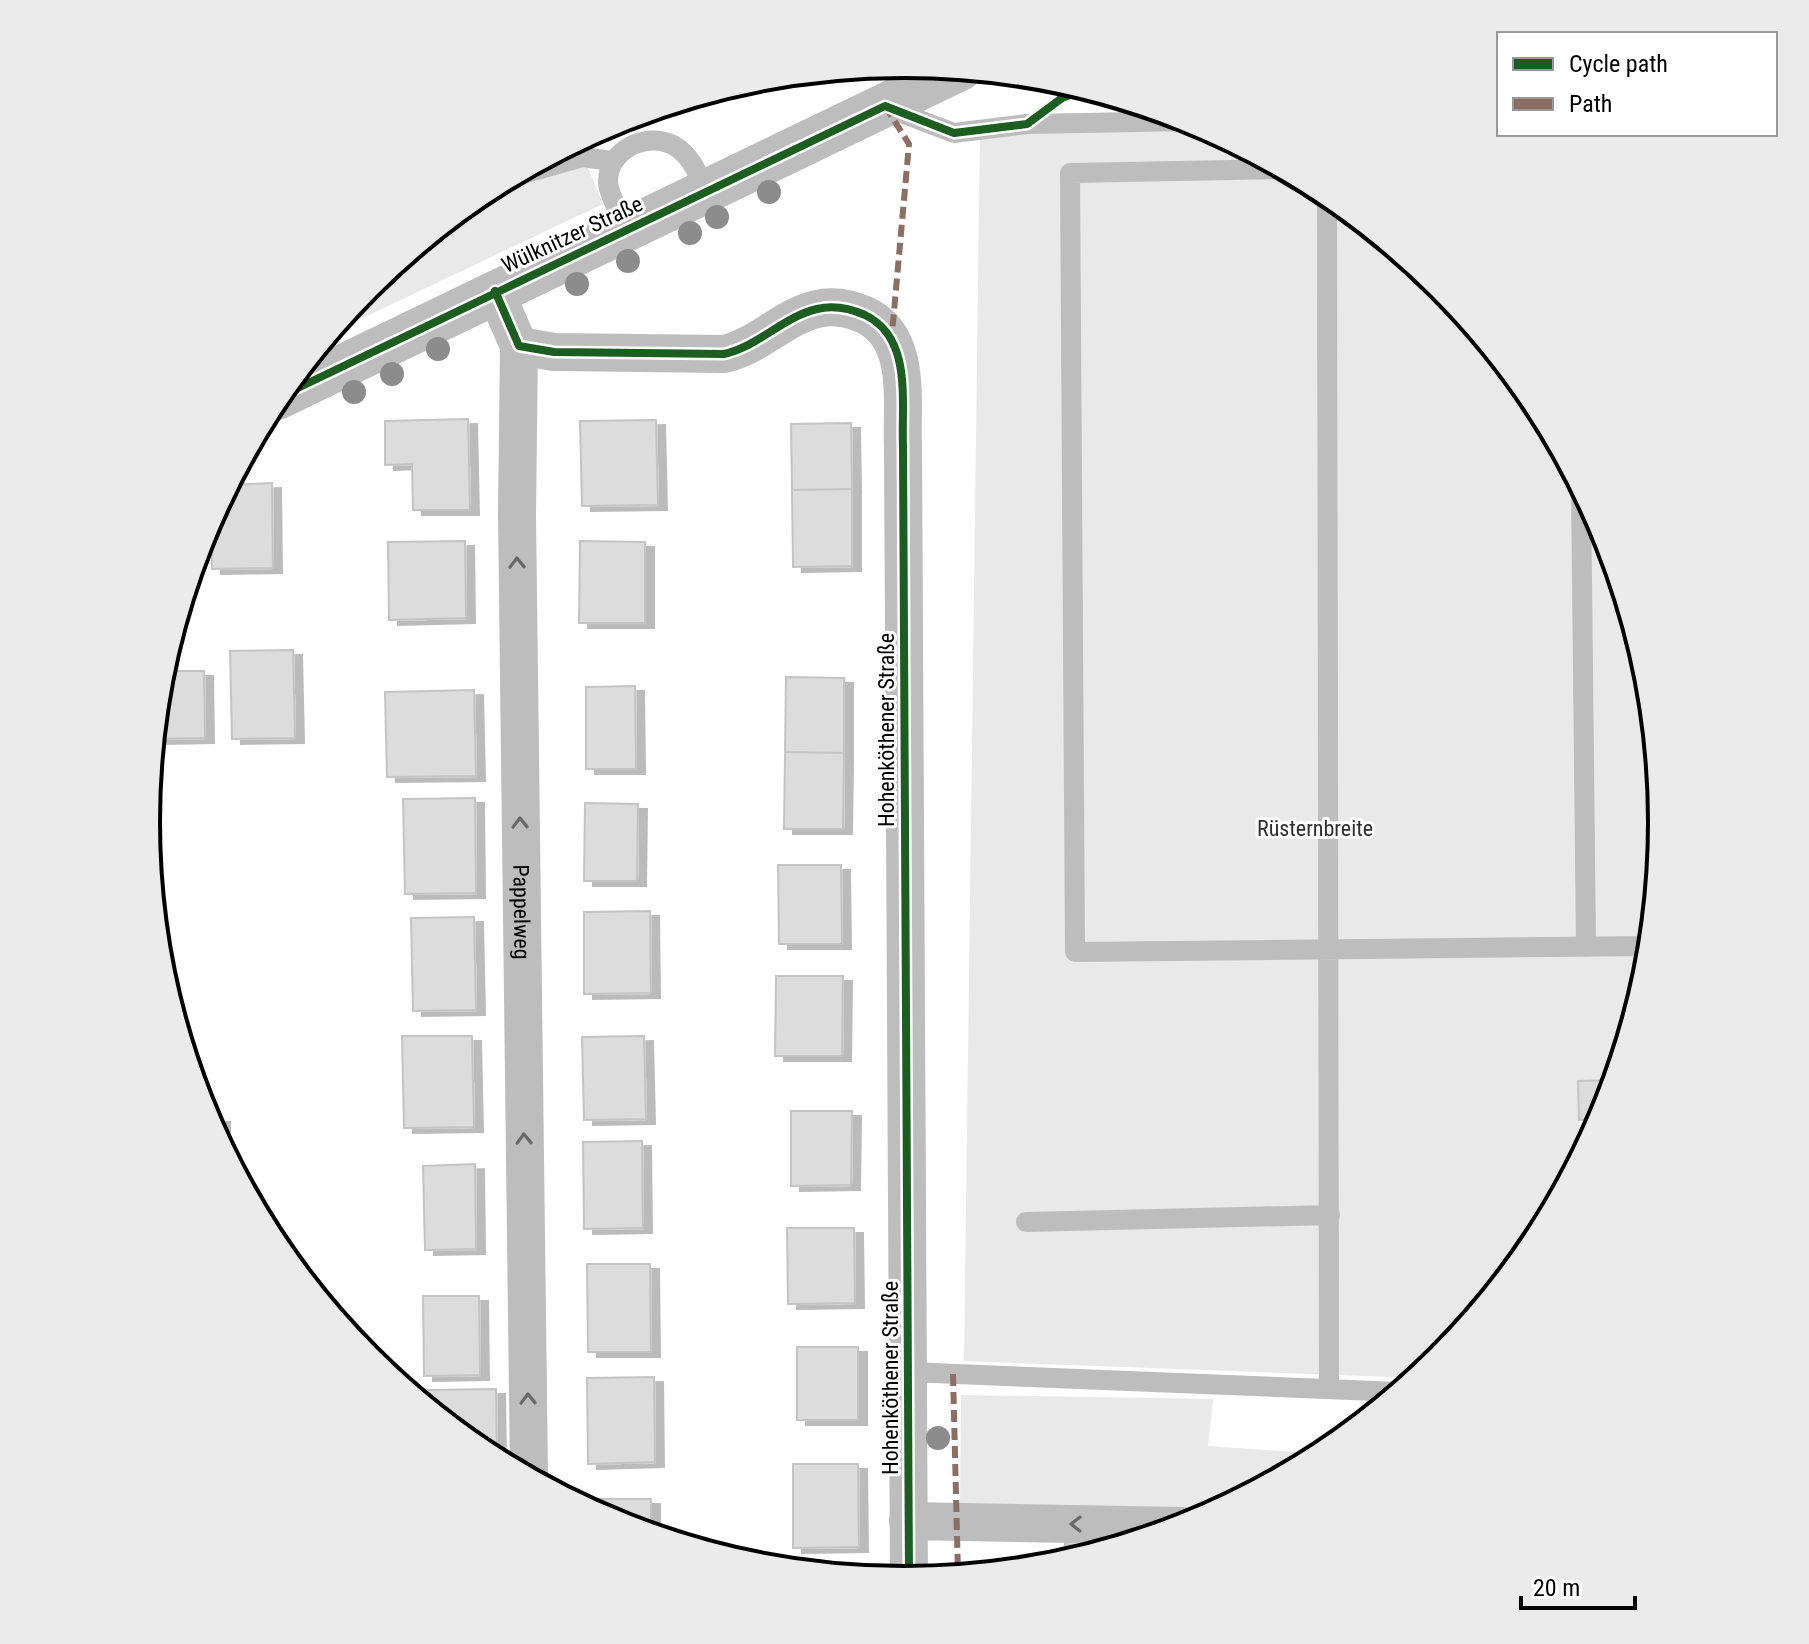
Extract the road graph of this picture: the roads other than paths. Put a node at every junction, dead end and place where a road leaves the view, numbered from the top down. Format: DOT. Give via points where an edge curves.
graph roads {
  1 [pos="939,79"];
  2 [pos="885,106"];
  3 [pos="1156,122"];
  4 [pos="611,161"];
  5 [pos="559,164"];
  6 [pos="1260,169"];
  7 [pos="705,191"];
  8 [pos="1327,210"];
  9 [pos="627,228"];
  10 [pos="495,291"];
  11 [pos="519,346"];
  12 [pos="302,386"];
  13 [pos="1581,513"];
  14 [pos="1637,946"];
  15 [pos="1586,947"];
  16 [pos="1328,949"];
  17 [pos="1330,1215"];
  18 [pos="1026,1222"];
  19 [pos="908,1372"];
  20 [pos="1329,1389"];
  21 [pos="1382,1391"];
  22 [pos="529,1464"];
  23 [pos="908,1521"];
  24 [pos="1148,1525"];
  25 [pos="909,1566"];
  1 -- 2 [label="street, Wülknitzer Straße"];
  2 -- 3 [label="lane" via="954,133 1027,124"];
  2 -- 7 [label="street, Wülknitzer Straße"];
  4 -- 5 [label="lane" via="583,157"];
  4 -- 7 [label="lane" via="624,148 672,144 692,161"];
  4 -- 9 [label="lane" via="607,184"];
  6 -- 16 [label="lane" via="1070,173 1075,952"];
  7 -- 9 [label="street, Wülknitzer Straße"];
  8 -- 16 [label="lane"];
  9 -- 10 [label="street, Wülknitzer Straße"];
  10 -- 11 [label="street"];
  10 -- 12 [label="street, Wülknitzer Straße"];
  11 -- 19 [label="street, Hohenköthener Straße" via="554,352 724,354 746,349 817,309 846,307 892,334 901,379 903,447"];
  22 -- 11 [label="street, Pappelweg, one-way"];
  13 -- 15 [label="lane"];
  14 -- 15 [label="lane"];
  15 -- 16 [label="lane"];
  16 -- 17 [label="lane"];
  17 -- 18 [label="lane"];
  17 -- 20 [label="lane"];
  19 -- 20 [label="lane"];
  19 -- 23 [label="street, Hohenköthener Straße"];
  20 -- 21 [label="lane"];
  24 -- 23 [label="street, one-way"];
  23 -- 25 [label="street, Hohenköthener Straße"];
}
